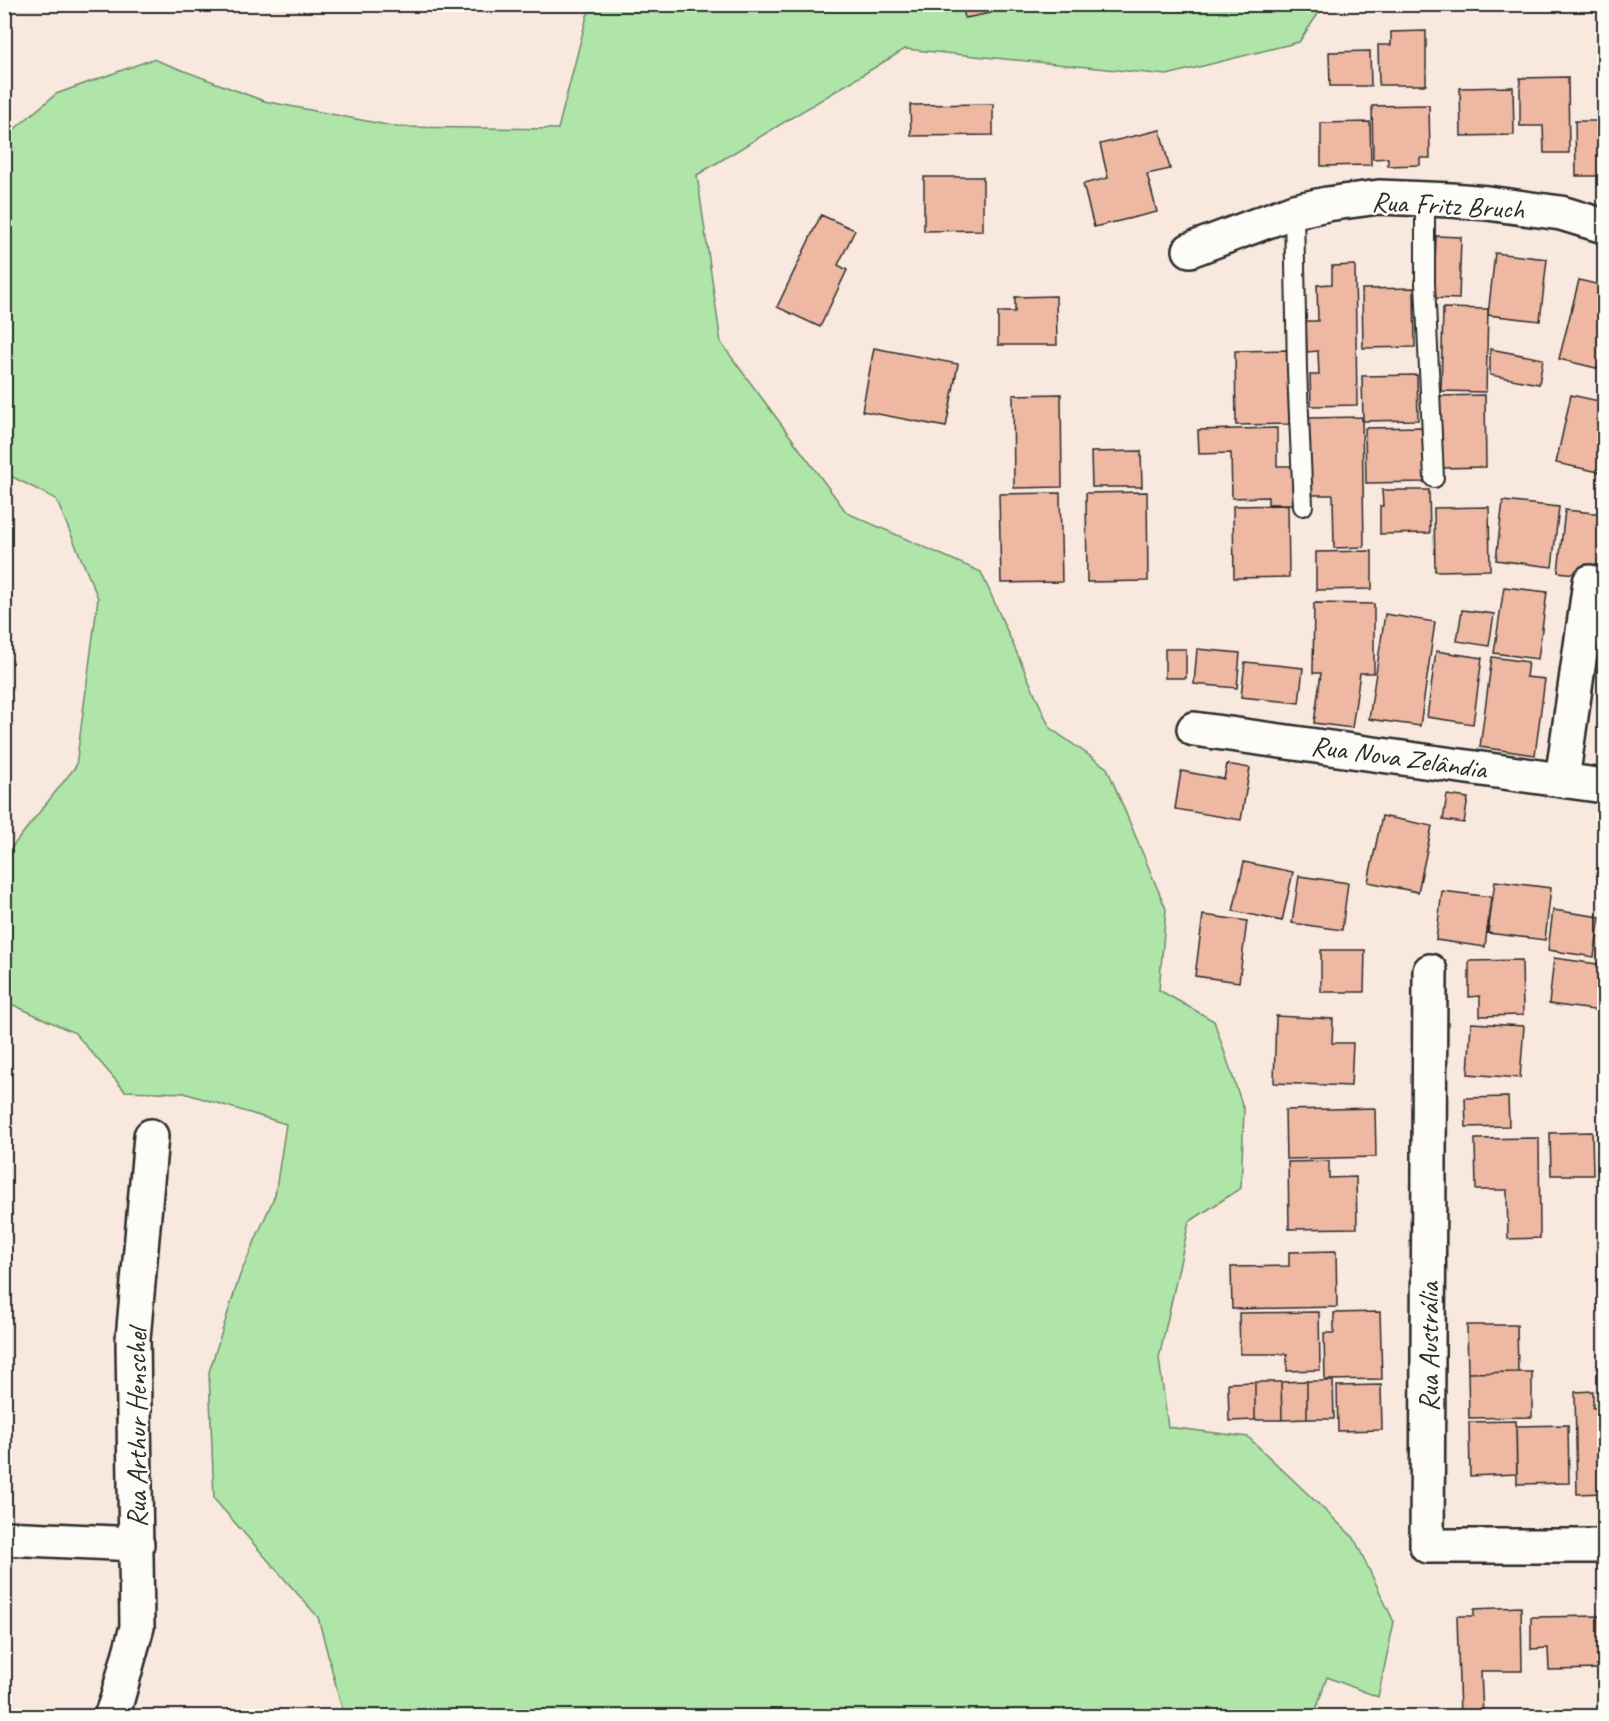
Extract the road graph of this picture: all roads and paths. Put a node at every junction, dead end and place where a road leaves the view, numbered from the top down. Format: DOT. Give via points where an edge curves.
graph roads {
  1 [pos="1425,199"];
  2 [pos="1294,211"];
  3 [pos="1605,226"];
  4 [pos="1190,250"];
  5 [pos="1434,478"];
  6 [pos="1303,506"];
  7 [pos="1590,582"];
  8 [pos="1194,729"];
  9 [pos="1562,780"];
  10 [pos="1605,786"];
  11 [pos="1430,971"];
  12 [pos="151,1136"];
  13 [pos="4,1538"];
  14 [pos="137,1544"];
  15 [pos="1605,1546"];
  16 [pos="111,1716"];
  1 -- 2 [label="street, Rua Fritz Bruch" via="1379,197"];
  1 -- 3 [label="street, Rua Fritz Bruch" via="1561,213"];
  1 -- 5 [label="lane" via="1425,295"];
  2 -- 4 [label="street, Rua Fritz Bruch"];
  2 -- 6 [label="lane"];
  7 -- 9 [label="street"];
  8 -- 9 [label="street, Rua Nova Zelândia"];
  9 -- 10 [label="street, Rua Nova Zelândia"];
  11 -- 15 [label="street, Rua Austrália" via="1427,1546"];
  12 -- 14 [label="street, Rua Arthur Henschel" via="133,1339"];
  13 -- 14 [label="street"];
  14 -- 16 [label="street, Rua Arthur Henschel" via="137,1627"];
}
